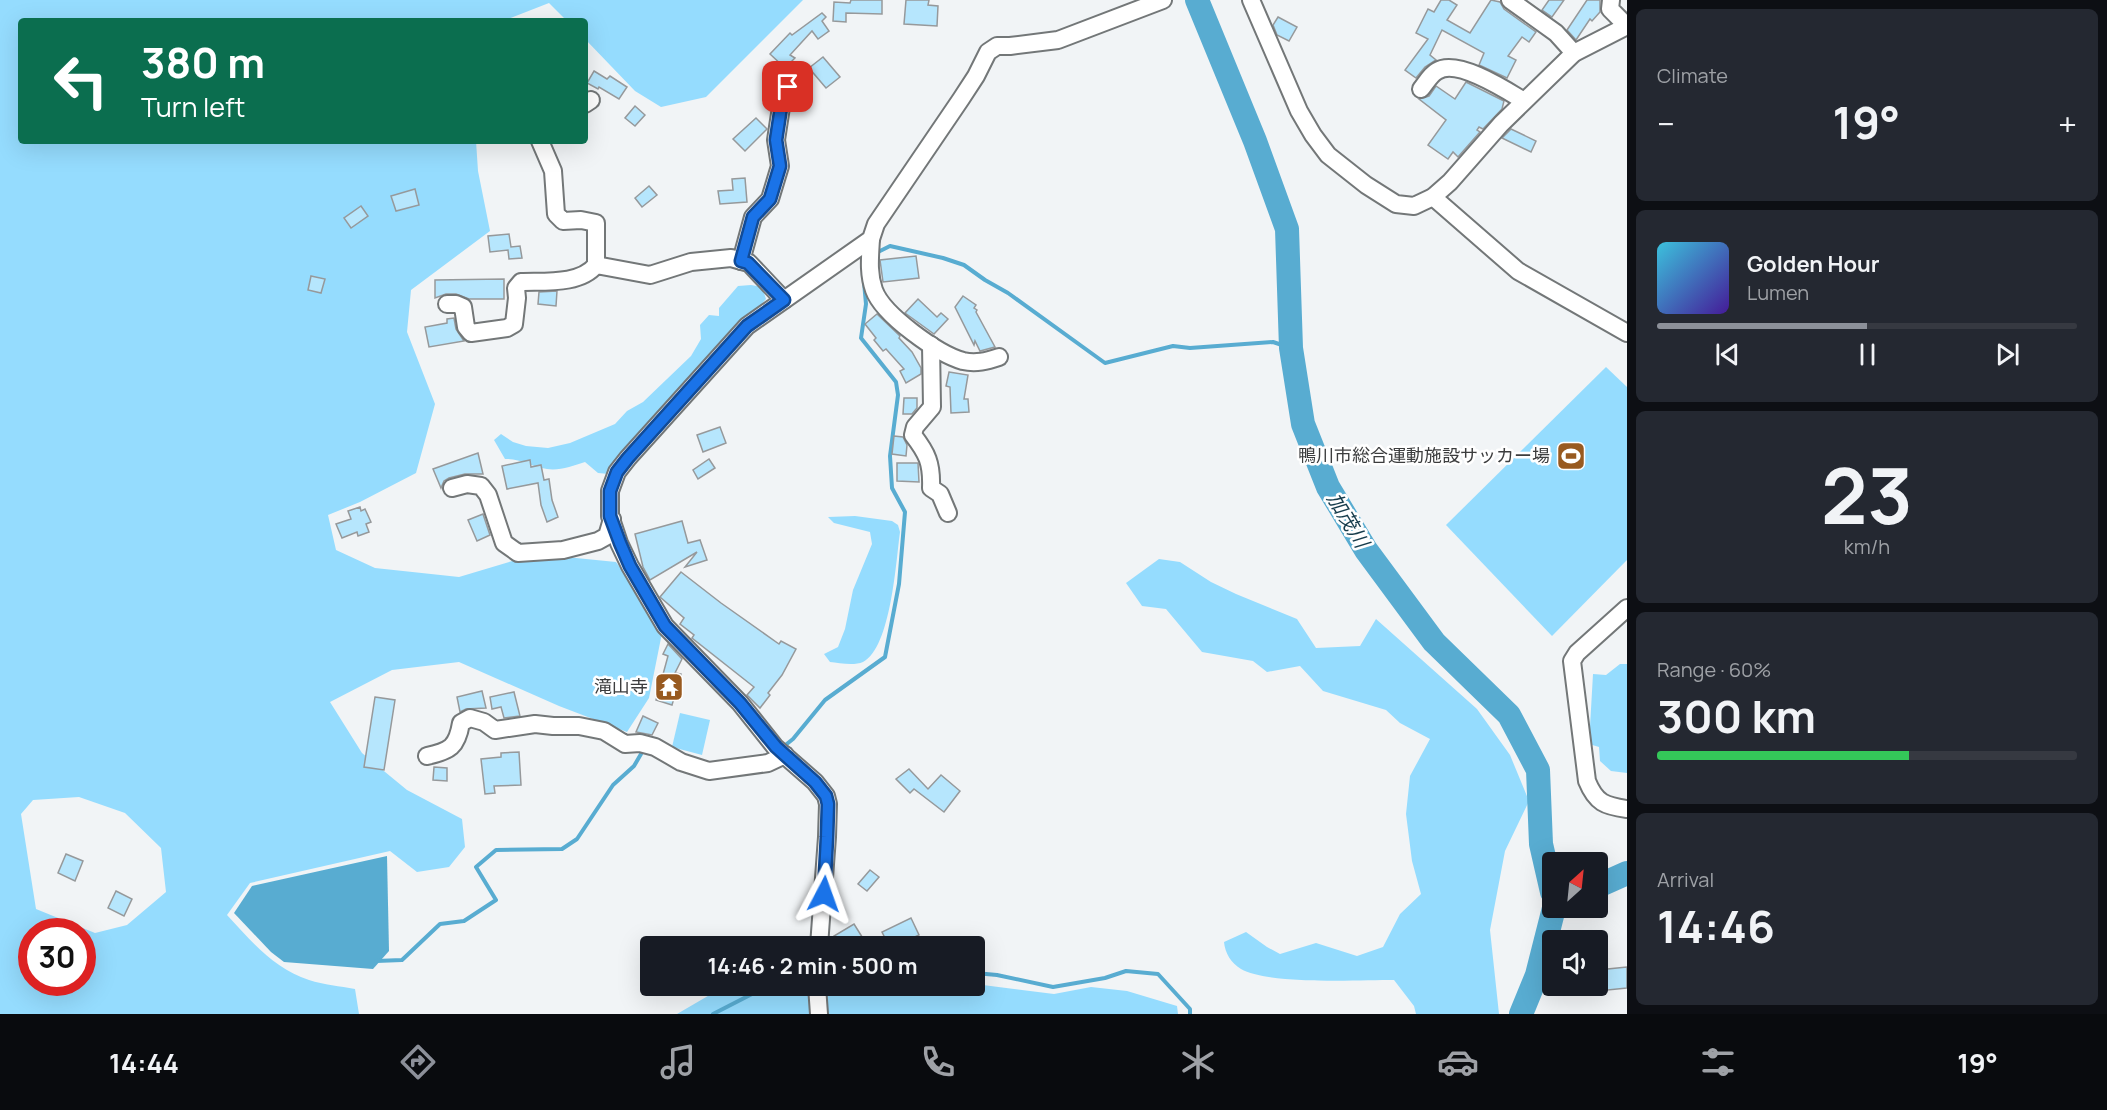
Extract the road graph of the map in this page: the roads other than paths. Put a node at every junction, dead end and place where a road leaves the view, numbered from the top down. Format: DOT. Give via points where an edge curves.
graph roads {
  1 [pos="1163,0"];
  2 [pos="1251,0"];
  3 [pos="1510,0"];
  4 [pos="1611,0"];
  5 [pos="1142,4"];
  6 [pos="1627,26"];
  7 [pos="1574,53"];
  8 [pos="788,87"];
  9 [pos="1421,89"];
  10 [pos="1524,101"];
  11 [pos="541,144"];
  12 [pos="1433,197"];
  13 [pos="871,239"];
  14 [pos="741,261"];
  15 [pos="596,265"];
  16 [pos="784,300"];
  17 [pos="447,304"];
  18 [pos="1627,333"];
  19 [pos="931,345"];
  20 [pos="999,357"];
  21 [pos="452,488"];
  22 [pos="948,513"];
  23 [pos="612,519"];
  24 [pos="1627,608"];
  25 [pos="781,752"];
  26 [pos="427,756"];
  27 [pos="1627,809"];
  28 [pos="820,936"];
  29 [pos="818,996"];
  30 [pos="819,1014"];
  1 -- 5 [label="street"];
  2 -- 12 [label="street" via="1299,111 1328,155 1396,204 1413,206"];
  3 -- 7 [label="street" via="1556,33"];
  4 -- 6 [label="street" via="1610,9"];
  5 -- 13 [label="street" via="1058,40 997,46 988,52 961,99 876,224"];
  6 -- 7 [label="street"];
  7 -- 10 [label="street"];
  8 -- 14 [label="street" via="783,94 776,140 780,166 770,199 753,217"];
  9 -- 10 [label="street" via="1438,70 1448,67 1464,69"];
  10 -- 12 [label="street"];
  11 -- 15 [label="street" via="553,171 556,214 563,221 596,223"];
  12 -- 18 [label="street" via="1518,271"];
  13 -- 16 [label="street"];
  13 -- 19 [label="street" via="874,290 903,325"];
  14 -- 15 [label="street" via="731,258 691,262 650,275"];
  14 -- 16 [label="street" via="748,263"];
  15 -- 17 [label="street" via="571,279 520,282 516,288 514,324 507,328 471,333 463,308"];
  16 -- 23 [label="street" via="747,326 617,472 610,491"];
  19 -- 20 [label="street" via="963,361 983,362"];
  19 -- 22 [label="street" via="932,407 913,435 926,452 931,488 940,494"];
  21 -- 23 [label="street" via="481,486 488,495 504,543 518,553 563,550 598,541 607,536"];
  23 -- 25 [label="street" via="630,566 665,626 740,703"];
  24 -- 27 [label="street" via="1572,662 1587,782 1601,802"];
  25 -- 26 [label="street" via="768,763 709,771 681,762 656,747 640,742 625,744 604,731 536,724 495,730 470,718 462,723 458,739 447,752"];
  25 -- 28 [label="street" via="815,782 828,804"];
  29 -- 30 [label="street"];
}
